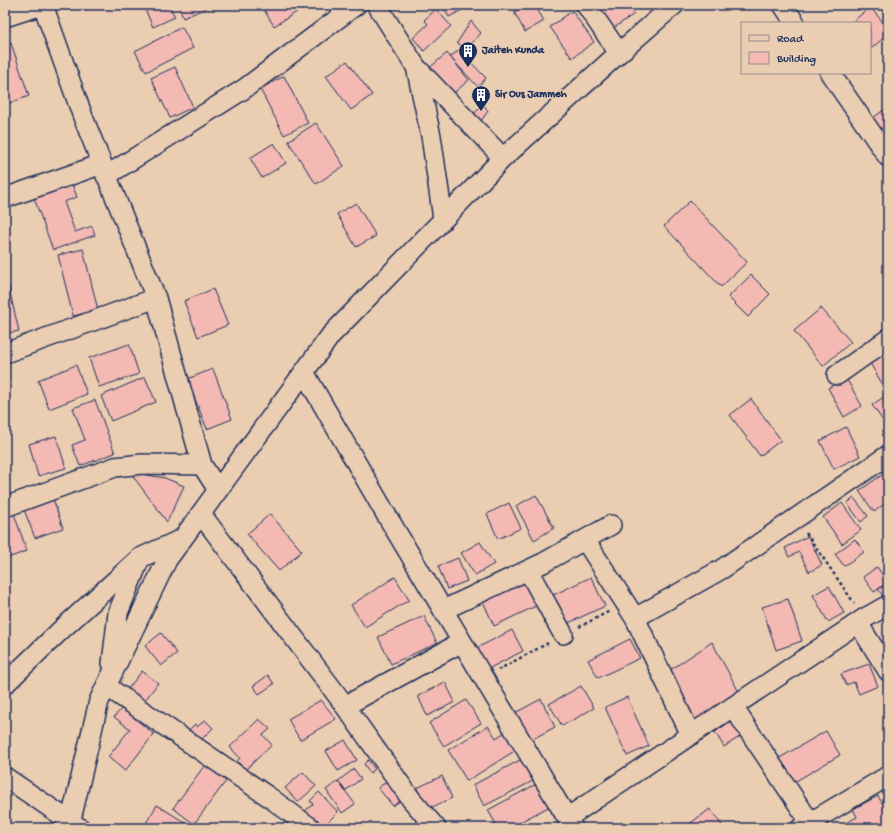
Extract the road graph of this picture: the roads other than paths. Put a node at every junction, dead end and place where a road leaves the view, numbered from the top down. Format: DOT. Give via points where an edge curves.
graph roads {
  1 [pos="42,5"];
  2 [pos="356,5"];
  3 [pos="586,5"];
  4 [pos="674,5"];
  5 [pos="783,5"];
  6 [pos="384,7"];
  7 [pos="5,18"];
  8 [pos="794,22"];
  9 [pos="619,52"];
  10 [pos="416,67"];
  11 [pos="831,74"];
  12 [pos="888,157"];
  13 [pos="503,158"];
  14 [pos="104,170"];
  15 [pos="5,198"];
  16 [pos="443,219"];
  17 [pos="156,298"];
  18 [pos="888,338"];
  19 [pos="5,353"];
  20 [pos="304,372"];
  21 [pos="837,375"];
  22 [pos="888,455"];
  23 [pos="202,465"];
  24 [pos="218,490"];
  25 [pos="5,507"];
  26 [pos="201,514"];
  27 [pos="611,526"];
  28 [pos="183,538"];
  29 [pos="585,540"];
  30 [pos="140,558"];
  31 [pos="528,570"];
  32 [pos="888,605"];
  33 [pos="443,610"];
  34 [pos="635,618"];
  35 [pos="861,621"];
  36 [pos="563,634"];
  37 [pos="462,642"];
  38 [pos="888,671"];
  39 [pos="108,682"];
  40 [pos="5,684"];
  41 [pos="345,706"];
  42 [pos="733,707"];
  43 [pos="691,735"];
  44 [pos="888,776"];
  45 [pos="5,777"];
  46 [pos="570,823"];
  47 [pos="74,826"];
  48 [pos="809,826"];
  49 [pos="311,828"];
  50 [pos="436,828"];
  1 -- 7 [label="street"];
  1 -- 14 [label="street"];
  2 -- 14 [label="street" via="244,89"];
  3 -- 9 [label="street"];
  4 -- 9 [label="street"];
  5 -- 8 [label="street"];
  6 -- 10 [label="street"];
  9 -- 13 [label="street"];
  10 -- 13 [label="street"];
  10 -- 16 [label="street" via="431,136"];
  11 -- 12 [label="street"];
  13 -- 16 [label="street"];
  14 -- 15 [label="street"];
  14 -- 17 [label="street"];
  16 -- 20 [label="street" via="331,335"];
  17 -- 19 [label="street"];
  17 -- 23 [label="street"];
  18 -- 21 [label="street"];
  20 -- 24 [label="street"];
  20 -- 33 [label="street"];
  22 -- 34 [label="street" via="722,569"];
  23 -- 24 [label="street"];
  23 -- 25 [label="street" via="142,464 116,467"];
  24 -- 26 [label="street"];
  26 -- 28 [label="street"];
  26 -- 41 [label="street"];
  27 -- 29 [label="street"];
  28 -- 30 [label="street"];
  28 -- 39 [label="street" via="167,560"];
  29 -- 31 [label="street"];
  29 -- 34 [label="street"];
  30 -- 39 [label="street" via="118,612"];
  30 -- 40 [label="street"];
  31 -- 33 [label="street"];
  31 -- 36 [label="street"];
  32 -- 35 [label="street"];
  33 -- 37 [label="street"];
  34 -- 43 [label="street"];
  35 -- 38 [label="street"];
  35 -- 42 [label="street"];
  37 -- 41 [label="street"];
  37 -- 46 [label="street"];
  39 -- 47 [label="street" via="99,701"];
  39 -- 49 [label="street"];
  41 -- 50 [label="street" via="411,799"];
  42 -- 43 [label="street"];
  42 -- 48 [label="street"];
  43 -- 46 [label="street"];
  44 -- 48 [label="street"];
  45 -- 47 [label="street"];
}
